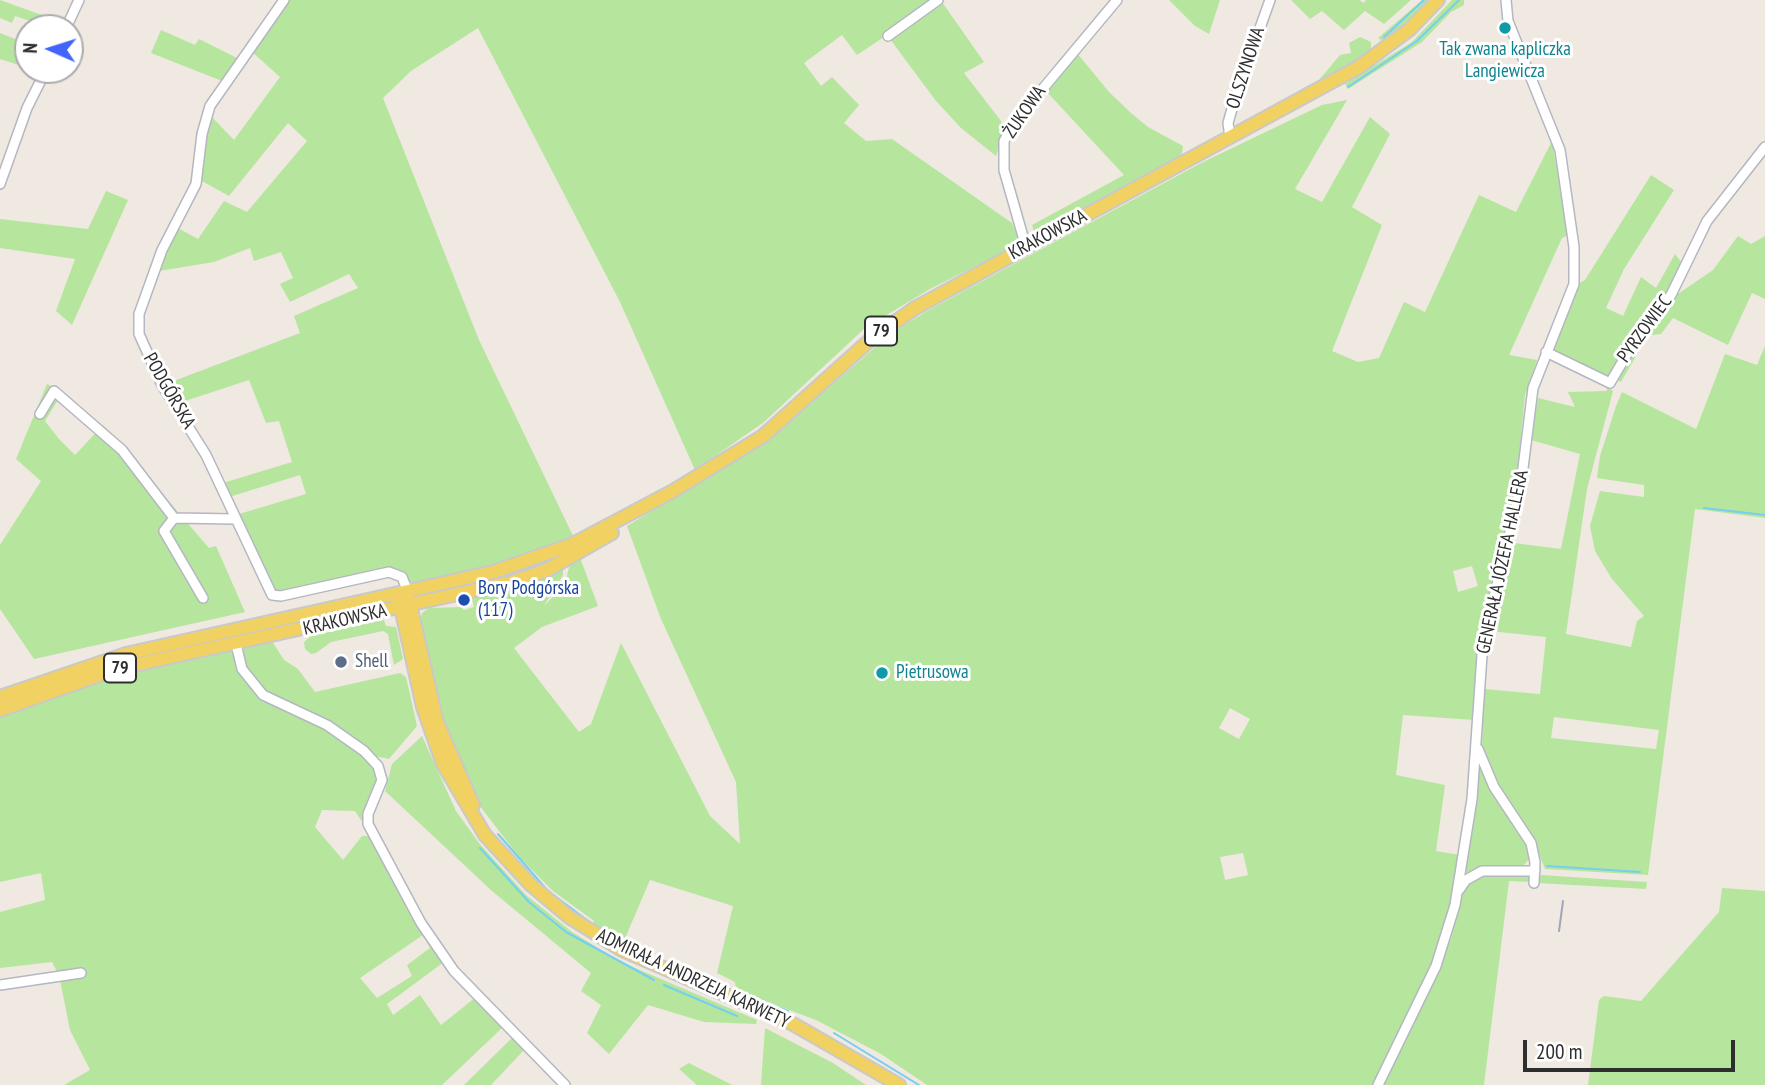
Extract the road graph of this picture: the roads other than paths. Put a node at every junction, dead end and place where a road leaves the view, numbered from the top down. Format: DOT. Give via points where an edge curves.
graph roads {
  1 [pos="284,0"];
  2 [pos="938,0"];
  3 [pos="1117,0"];
  4 [pos="1270,0"];
  5 [pos="1438,0"];
  6 [pos="1506,0"];
  7 [pos="888,36"];
  8 [pos="39,84"];
  9 [pos="1230,137"];
  10 [pos="1765,146"];
  11 [pos="0,184"];
  12 [pos="1026,247"];
  13 [pos="1546,352"];
  14 [pos="40,414"];
  15 [pos="673,491"];
  16 [pos="174,518"];
  17 [pos="236,519"];
  18 [pos="403,593"];
  19 [pos="203,598"];
  20 [pos="405,607"];
  21 [pos="379,613"];
  22 [pos="404,624"];
  23 [pos="236,644"];
  24 [pos="0,697"];
  25 [pos="0,709"];
  26 [pos="1477,744"];
  27 [pos="502,854"];
  28 [pos="1535,871"];
  29 [pos="1534,883"];
  30 [pos="1458,892"];
  31 [pos="81,973"];
  32 [pos="0,985"];
  33 [pos="565,1085"];
  34 [pos="899,1085"];
  35 [pos="1378,1085"];
  1 -- 17 [label="street, PODGÓRSKA" via="210,106 196,184 162,250 139,314 139,334 152,365 206,455"];
  2 -- 7 [label="street"];
  3 -- 12 [label="street, ŻUKOWA" via="1023,111 1004,141 1004,170"];
  4 -- 9 [label="street, OLSZYNOWA" via="1236,95 1228,123"];
  5 -- 9 [label="main road, KRAKOWSKA / 79" via="1410,29 1359,67"];
  6 -- 13 [label="street, GENERAŁA JÓZEFA HALLERA" via="1508,22 1558,141 1574,247 1571,299"];
  8 -- 11 [label="street"];
  9 -- 12 [label="main road, KRAKOWSKA / 79"];
  10 -- 13 [label="street, PYRZOWIEC" via="1707,221 1671,295 1633,342 1610,383"];
  12 -- 15 [label="main road, KRAKOWSKA / 79" via="899,318 780,422"];
  13 -- 26 [label="street, GENERAŁA JÓZEFA HALLERA" via="1533,388 1520,492 1483,641"];
  14 -- 16 [label="street" via="54,391 121,450"];
  15 -- 18 [label="main road, KRAKOWSKA / 79" via="534,561"];
  15 -- 20 [label="main road, KRAKOWSKA / 79" via="547,570 504,585"];
  16 -- 17 [label="street"];
  16 -- 19 [label="street" via="164,531"];
  17 -- 18 [label="street, PODGÓRSKA" via="267,586 277,596 392,572"];
  18 -- 20 [label="main road, ADMIRAŁA ANDRZEJA KARWETY"];
  18 -- 24 [label="main road, KRAKOWSKA / 79" via="126,654"];
  20 -- 21 [label="main road, KRAKOWSKA / 79"];
  20 -- 22 [label="main road, ADMIRAŁA ANDRZEJA KARWETY"];
  20 -- 27 [label="main road, ADMIRAŁA ANDRZEJA KARWETY" via="437,722 466,792"];
  21 -- 22 [label="main road"];
  21 -- 23 [label="main road, KRAKOWSKA / 79"];
  22 -- 27 [label="main road, ADMIRAŁA ANDRZEJA KARWETY" via="439,755 471,816"];
  23 -- 25 [label="main road, KRAKOWSKA / 79" via="116,669"];
  23 -- 33 [label="street" via="243,669 263,695 327,725 364,751 382,774 367,821 421,923 454,971"];
  26 -- 28 [label="street" via="1488,776 1531,843"];
  26 -- 30 [label="street, GENERAŁA JÓZEFA HALLERA"];
  27 -- 34 [label="main road, ADMIRAŁA ANDRZEJA KARWETY" via="551,903 595,935 793,1024"];
  28 -- 29 [label="street"];
  28 -- 30 [label="street" via="1482,871 1466,880"];
  30 -- 35 [label="street, GENERAŁA JÓZEFA HALLERA" via="1434,971"];
  31 -- 32 [label="street"];
}
